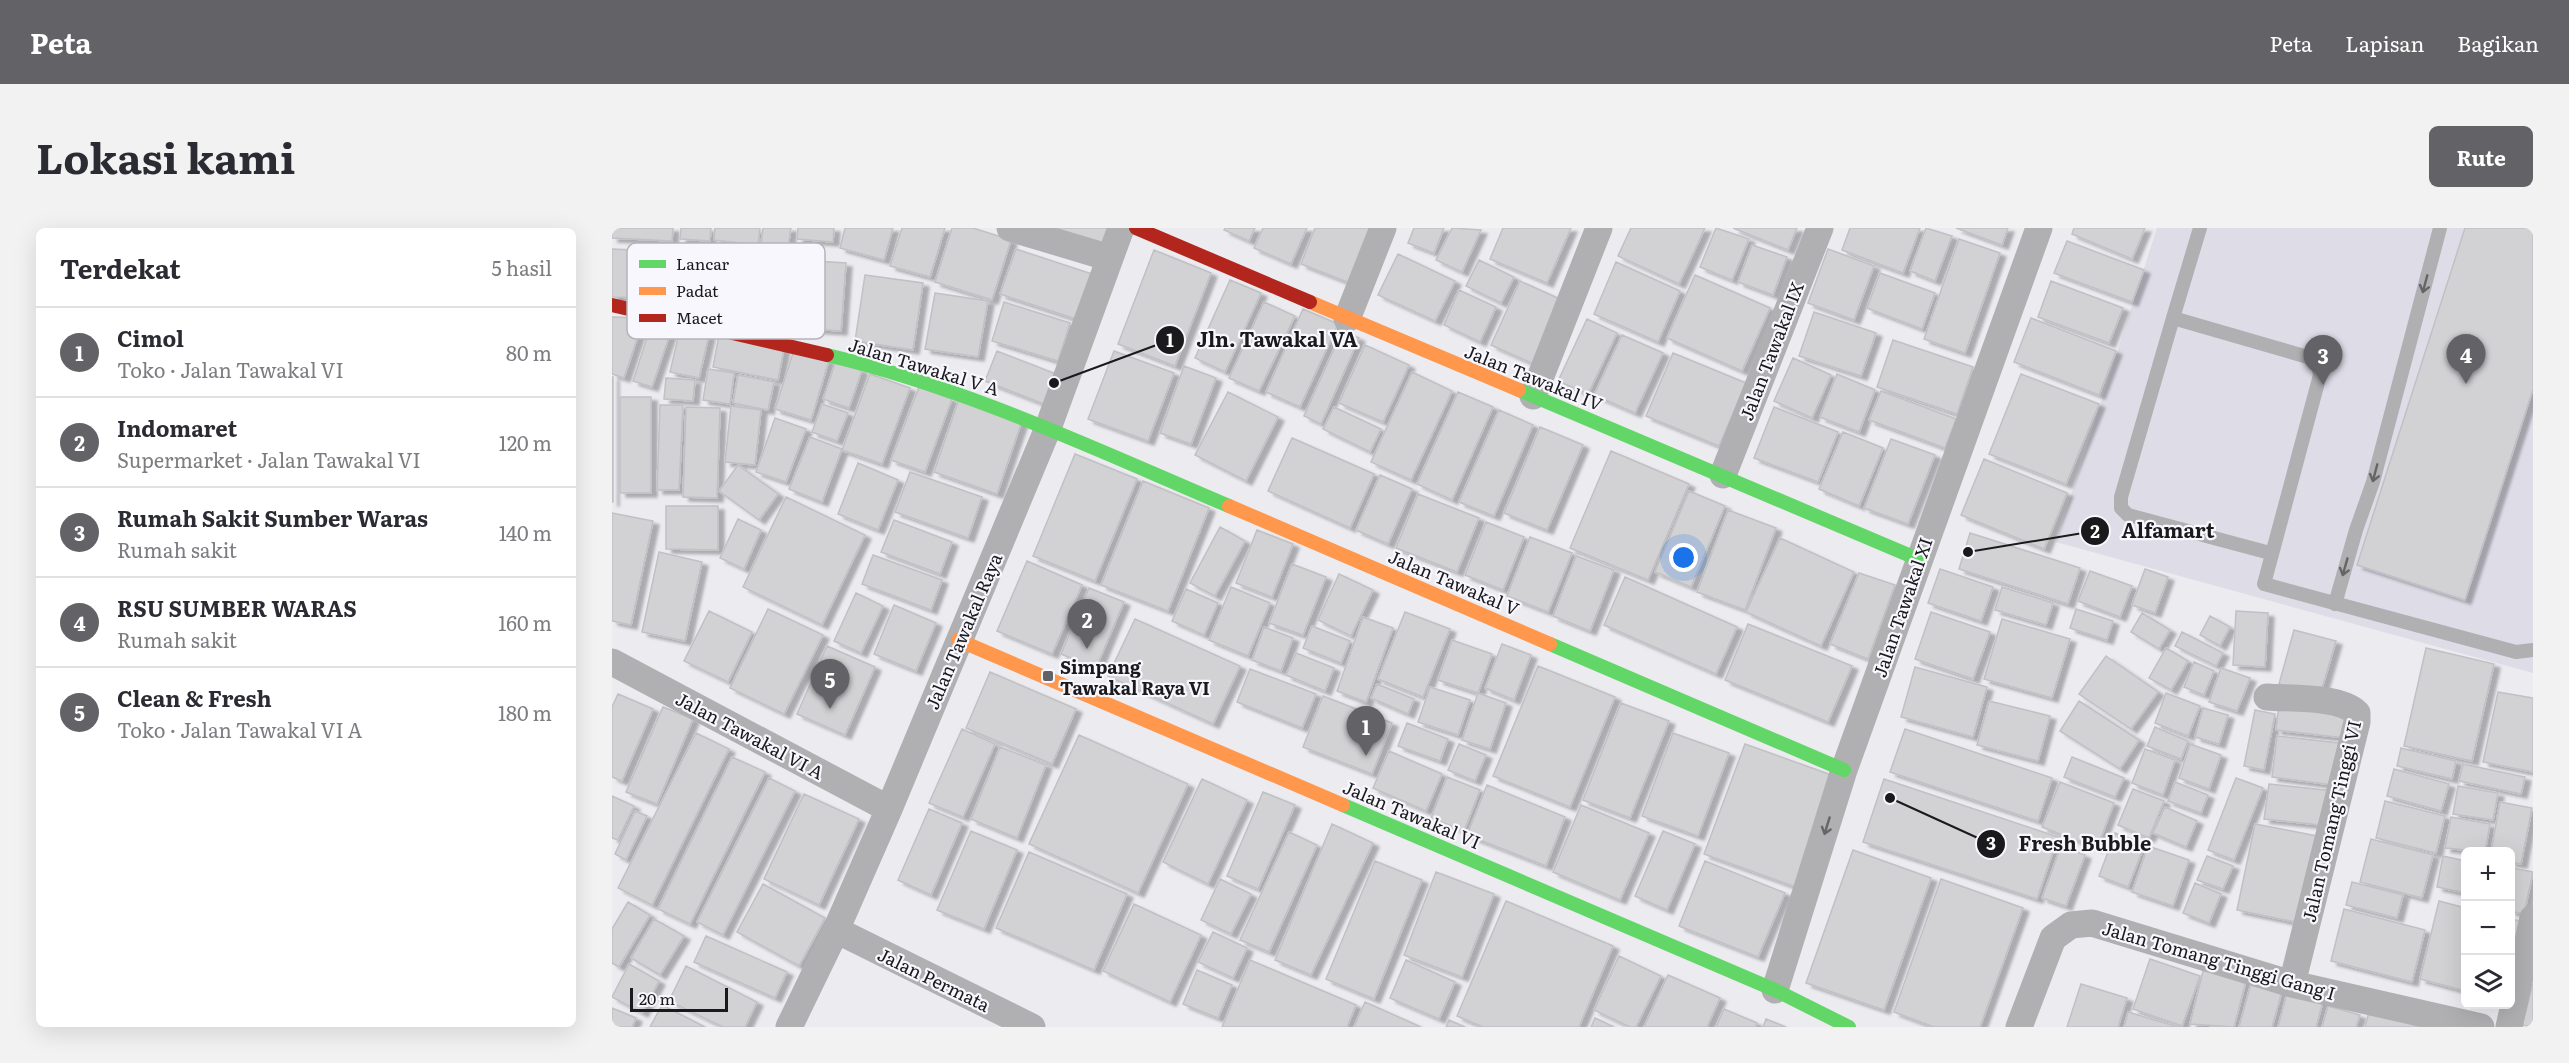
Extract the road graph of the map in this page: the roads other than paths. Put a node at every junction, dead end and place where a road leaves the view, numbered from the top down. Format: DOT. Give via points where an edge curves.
graph roads {
  1 [pos="1010,228"];
  2 [pos="1121,228"];
  3 [pos="1136,228"];
  4 [pos="1383,228"];
  5 [pos="1599,228"];
  6 [pos="1820,228"];
  7 [pos="2039,228"];
  8 [pos="2200,228"];
  9 [pos="2440,228"];
  10 [pos="1110,258"];
  11 [pos="612,305"];
  12 [pos="627,309"];
  13 [pos="2173,318"];
  14 [pos="1347,320"];
  15 [pos="757,339"];
  16 [pos="1533,396"];
  17 [pos="1048,428"];
  18 [pos="1723,475"];
  19 [pos="2270,554"];
  20 [pos="1918,560"];
  21 [pos="2335,604"];
  22 [pos="958,640"];
  23 [pos="2533,650"];
  24 [pos="612,662"];
  25 [pos="2267,697"];
  26 [pos="1845,770"];
  27 [pos="889,808"];
  28 [pos="2533,918"];
  29 [pos="836,930"];
  30 [pos="2292,984"];
  31 [pos="1775,990"];
  32 [pos="789,1027"];
  33 [pos="1032,1027"];
  34 [pos="1849,1027"];
  35 [pos="2019,1027"];
  36 [pos="2481,1027"];
  37 [pos="2509,1027"];
  1 -- 10 [label="street"];
  2 -- 10 [label="street, Jalan Tawakal Raya"];
  3 -- 14 [label="street, Jalan Tawakal IV"];
  4 -- 14 [label="street"];
  5 -- 16 [label="street"];
  6 -- 18 [label="street, Jalan Tawakal IX"];
  7 -- 20 [label="street, Jalan Tawakal XI"];
  8 -- 13 [label="lane"];
  9 -- 21 [label="lane, one-way" via="2373,482"];
  10 -- 17 [label="street, Jalan Tawakal Raya"];
  11 -- 12 [label="street, Jalan Tawakal V A"];
  13 -- 19 [label="lane" via="2311,358 2318,364 2320,375"];
  13 -- 19 [label="lane" via="2121,508 2128,515"];
  14 -- 16 [label="street, Jalan Tawakal IV"];
  15 -- 17 [label="street, Jalan Tawakal V A" via="932,384"];
  16 -- 18 [label="street, Jalan Tawakal IV"];
  17 -- 22 [label="street, Jalan Tawakal Raya"];
  17 -- 26 [label="street, Jalan Tawakal V"];
  18 -- 20 [label="street, Jalan Tawakal IV"];
  19 -- 21 [label="lane" via="2264,584"];
  20 -- 26 [label="street, Jalan Tawakal XI"];
  21 -- 23 [label="lane" via="2516,652"];
  22 -- 27 [label="street, Jalan Tawakal Raya"];
  22 -- 31 [label="street, Jalan Tawakal VI"];
  24 -- 27 [label="street, Jalan Tawakal VI A"];
  25 -- 30 [label="street, Jalan Tomang Tinggi VI" via="2336,702 2357,712"];
  26 -- 31 [label="street, Jalan Tawakal XI, one-way"];
  27 -- 29 [label="street, Jalan Tawakal Raya"];
  28 -- 37 [label="street"];
  29 -- 32 [label="street, Jalan Tawakal Raya"];
  29 -- 33 [label="street, Jalan Permata"];
  30 -- 35 [label="street, Jalan Tomang Tinggi Gang I" via="2092,923 2071,925 2053,938"];
  30 -- 36 [label="street, Jalan Tomang Tinggi Gang I"];
  31 -- 34 [label="street, Jalan Tawakal VI"];
}
